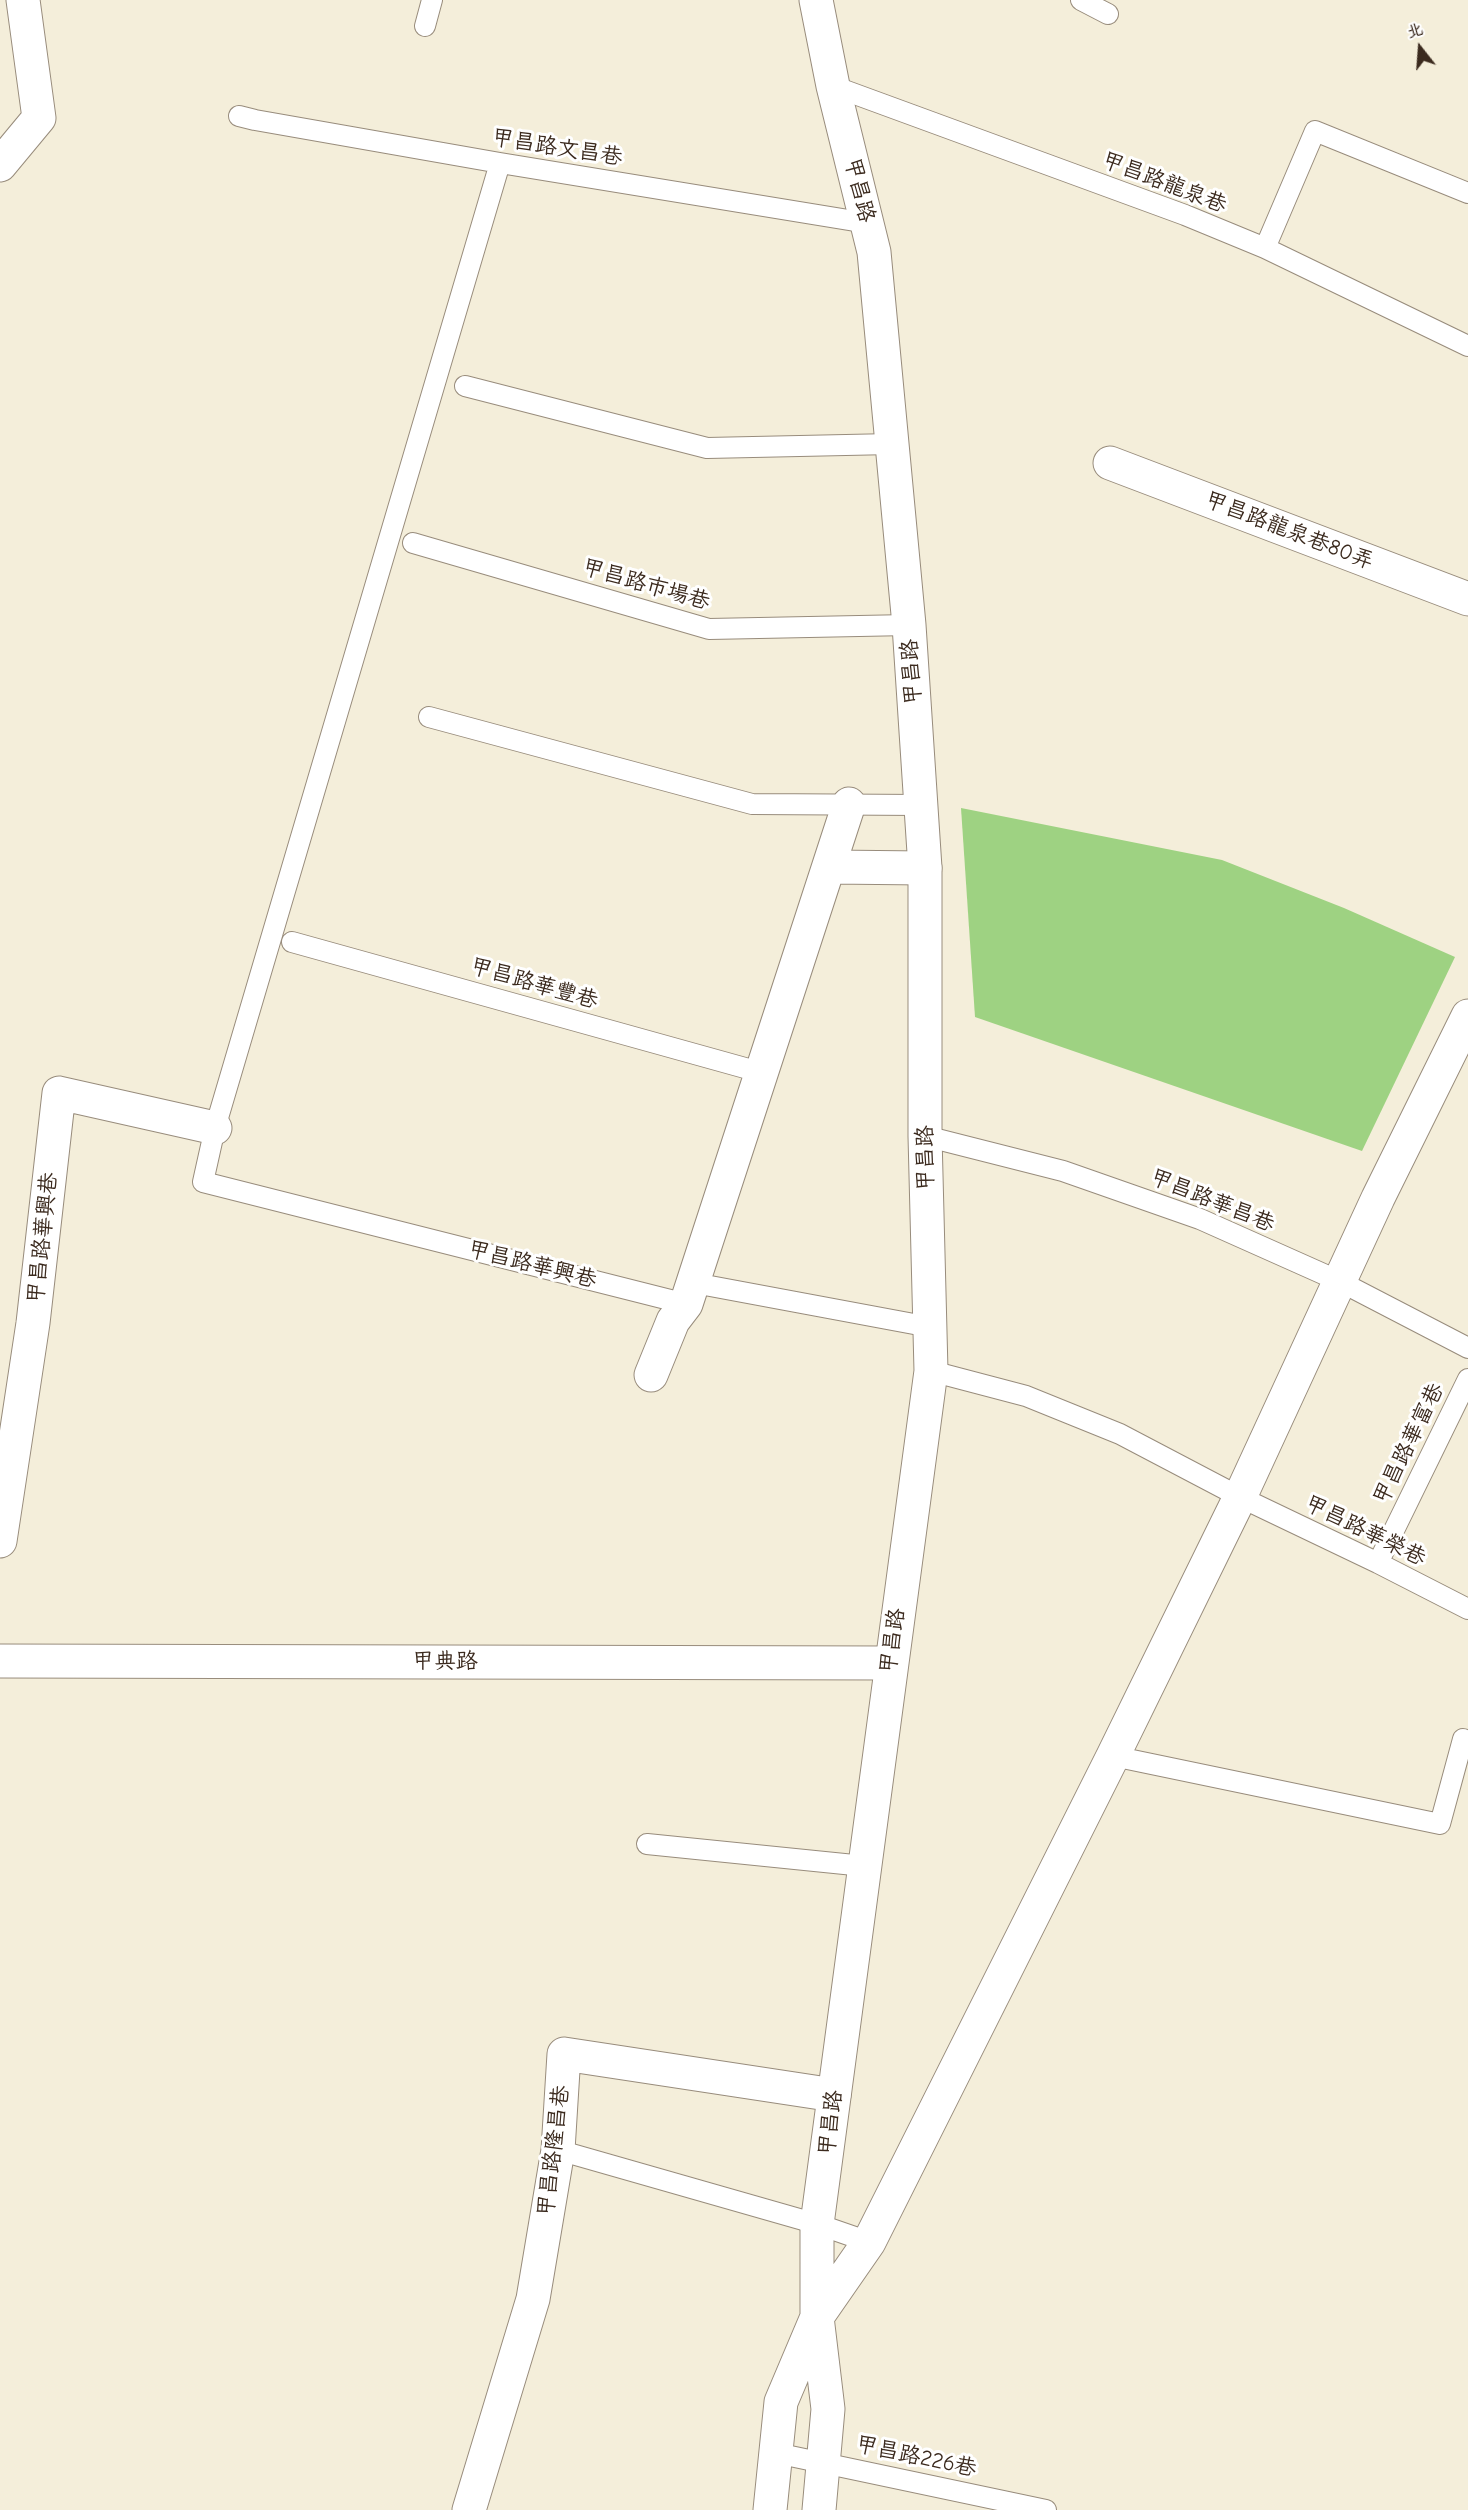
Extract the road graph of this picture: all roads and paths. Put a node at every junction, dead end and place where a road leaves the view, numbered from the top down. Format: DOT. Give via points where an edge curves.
graph roads {
  1 [pos="23,0"];
  2 [pos="432,0"];
  3 [pos="816,0"];
  4 [pos="1081,0"];
  5 [pos="1108,14"];
  6 [pos="425,26"];
  7 [pos="833,86"];
  8 [pos="239,116"];
  9 [pos="500,163"];
  10 [pos="0,165"];
  11 [pos="1468,193"];
  12 [pos="867,223"];
  13 [pos="1265,248"];
  14 [pos="1468,346"];
  15 [pos="465,386"];
  16 [pos="892,444"];
  17 [pos="1110,464"];
  18 [pos="413,543"];
  19 [pos="1468,599"];
  20 [pos="909,626"];
  21 [pos="429,717"];
  22 [pos="849,804"];
  23 [pos="922,805"];
  24 [pos="830,867"];
  25 [pos="926,868"];
  26 [pos="292,942"];
  27 [pos="1468,1016"];
  28 [pos="763,1073"];
  29 [pos="214,1128"];
  30 [pos="925,1136"];
  31 [pos="1339,1281"];
  32 [pos="690,1293"];
  33 [pos="930,1327"];
  34 [pos="1468,1348"];
  35 [pos="931,1371"];
  36 [pos="651,1375"];
  37 [pos="1468,1379"];
  38 [pos="1240,1497"];
  39 [pos="0,1541"];
  40 [pos="1378,1563"];
  41 [pos="1468,1609"];
  42 [pos="0,1661"];
  43 [pos="890,1663"];
  44 [pos="1463,1739"];
  45 [pos="1113,1756"];
  46 [pos="647,1844"];
  47 [pos="864,1866"];
  48 [pos="834,2095"];
  49 [pos="558,2150"];
  50 [pos="817,2224"];
  51 [pos="869,2242"];
  52 [pos="817,2317"];
  53 [pos="776,2453"];
  54 [pos="823,2462"];
  55 [pos="469,2510"];
  56 [pos="770,2510"];
  57 [pos="819,2510"];
  58 [pos="1046,2510"];
  1 -- 10 [label="street" via="39,118"];
  2 -- 6 [label="lane"];
  3 -- 7 [label="street, 甲昌路"];
  4 -- 5 [label="lane"];
  7 -- 12 [label="street, 甲昌路"];
  7 -- 13 [label="lane, 甲昌路龍泉巷"];
  8 -- 9 [label="lane, 甲昌路文昌巷"];
  9 -- 12 [label="lane, 甲昌路文昌巷"];
  9 -- 29 [label="lane"];
  11 -- 13 [label="lane" via="1316,131"];
  12 -- 16 [label="street, 甲昌路" via="874,252"];
  13 -- 14 [label="lane, 甲昌路龍泉巷"];
  15 -- 16 [label="lane" via="707,448"];
  16 -- 20 [label="street, 甲昌路"];
  17 -- 19 [label="street, 甲昌路龍泉巷80弄"];
  18 -- 20 [label="lane, 甲昌路市場巷" via="709,629"];
  20 -- 23 [label="street, 甲昌路"];
  21 -- 22 [label="lane" via="752,804"];
  22 -- 23 [label="lane"];
  22 -- 24 [label="street"];
  23 -- 25 [label="street, 甲昌路"];
  24 -- 25 [label="street"];
  24 -- 28 [label="street"];
  25 -- 30 [label="street, 甲昌路"];
  26 -- 28 [label="lane, 甲昌路華豐巷"];
  27 -- 31 [label="street"];
  28 -- 32 [label="street"];
  29 -- 32 [label="lane, 甲昌路華興巷" via="202,1182"];
  29 -- 39 [label="street, 甲昌路華興巷" via="59,1093 33,1323"];
  30 -- 31 [label="lane, 甲昌路華昌巷" via="1074,1174 1200,1219"];
  30 -- 33 [label="street, 甲昌路"];
  31 -- 34 [label="lane, 甲昌路華昌巷"];
  31 -- 38 [label="street"];
  32 -- 33 [label="lane, 甲昌路華興巷"];
  32 -- 36 [label="street"];
  33 -- 35 [label="street, 甲昌路"];
  35 -- 38 [label="lane, 甲昌路華榮巷" via="1026,1396 1120,1434"];
  35 -- 43 [label="street, 甲昌路"];
  37 -- 40 [label="lane, 甲昌路華富巷"];
  38 -- 40 [label="lane, 甲昌路華榮巷"];
  38 -- 45 [label="street"];
  40 -- 41 [label="lane, 甲昌路華榮巷"];
  42 -- 43 [label="street, 甲典路"];
  43 -- 47 [label="street, 甲昌路"];
  44 -- 45 [label="lane" via="1440,1824"];
  45 -- 51 [label="street"];
  46 -- 47 [label="lane"];
  47 -- 48 [label="street, 甲昌路"];
  48 -- 49 [label="street, 甲昌路隆昌巷" via="564,2054"];
  48 -- 50 [label="street, 甲昌路"];
  49 -- 50 [label="lane"];
  49 -- 55 [label="street, 甲昌路隆昌巷" via="533,2299"];
  50 -- 51 [label="lane"];
  50 -- 52 [label="street, 甲昌路"];
  51 -- 52 [label="street"];
  52 -- 53 [label="street, 甲昌路" via="782,2402"];
  52 -- 54 [label="street, 甲昌路" via="828,2409"];
  53 -- 54 [label="lane, 甲昌路226巷"];
  53 -- 56 [label="street, 甲昌路"];
  54 -- 57 [label="street, 甲昌路"];
  54 -- 58 [label="lane, 甲昌路226巷"];
}
